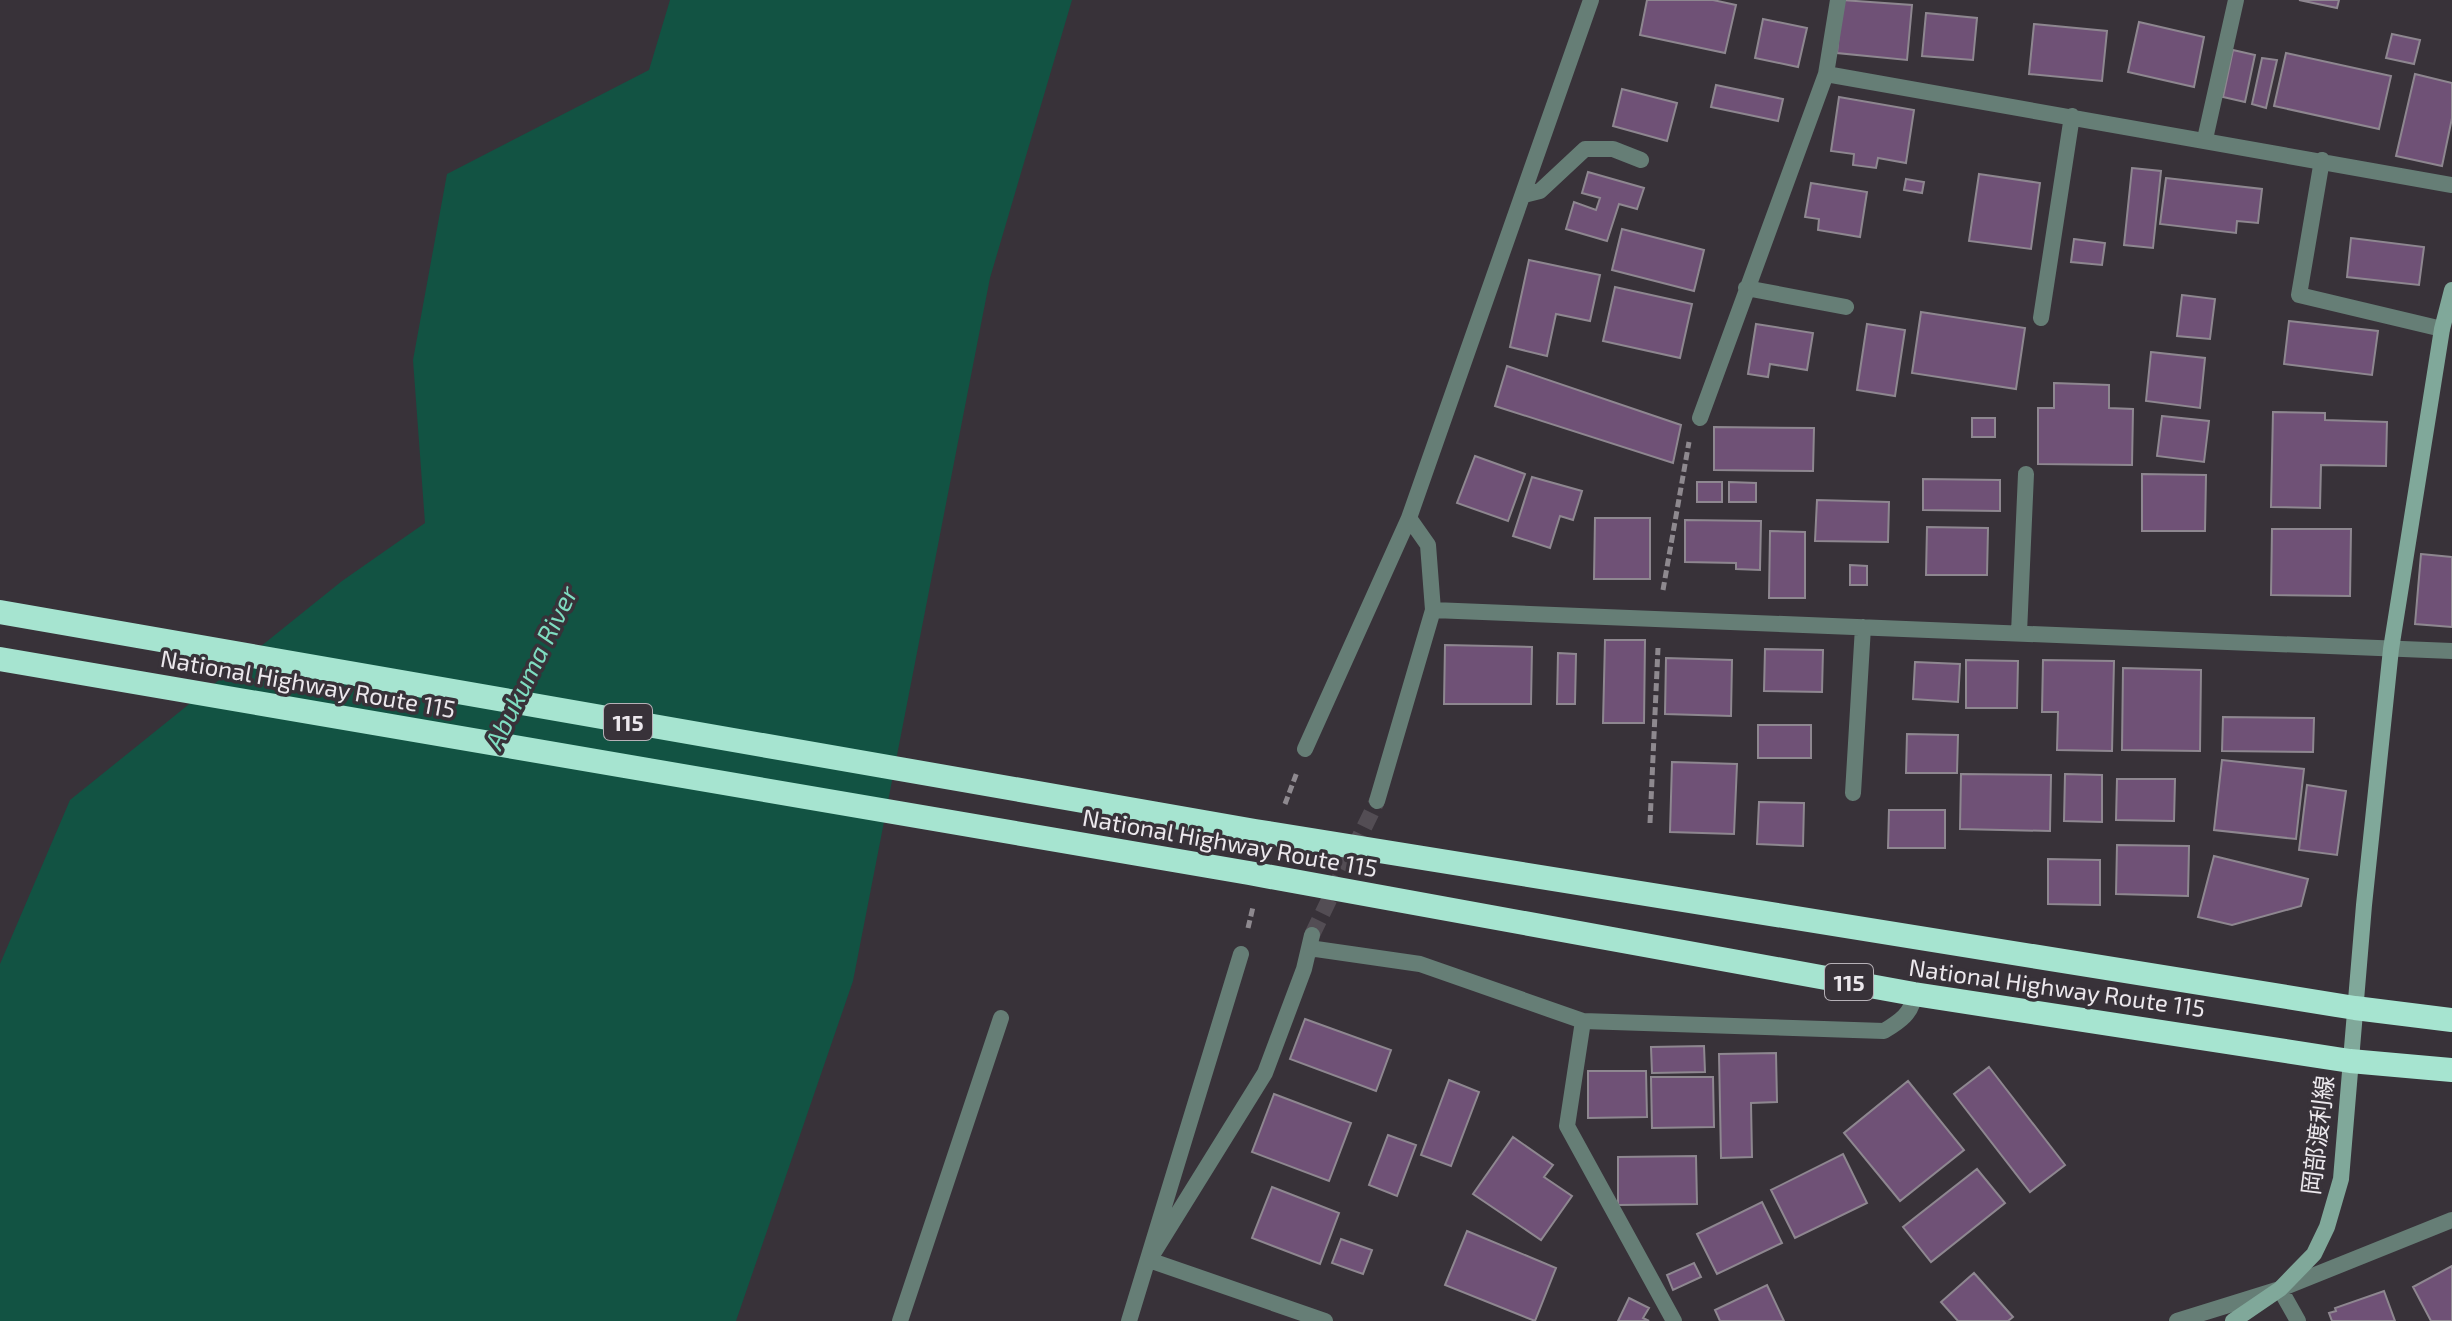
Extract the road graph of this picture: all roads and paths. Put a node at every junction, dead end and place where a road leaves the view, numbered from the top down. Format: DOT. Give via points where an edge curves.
graph roads {
  1 [pos="1591,0"];
  2 [pos="1838,0"];
  3 [pos="2236,0"];
  4 [pos="1826,74"];
  5 [pos="2072,116"];
  6 [pos="2205,139"];
  7 [pos="1641,160"];
  8 [pos="2322,160"];
  9 [pos="2452,185"];
  10 [pos="1524,195"];
  11 [pos="1746,288"];
  12 [pos="2452,290"];
  13 [pos="1846,307"];
  14 [pos="2041,318"];
  15 [pos="2442,329"];
  16 [pos="1700,418"];
  17 [pos="2026,474"];
  18 [pos="1409,518"];
  19 [pos="1433,610"];
  20 [pos="0,612"];
  21 [pos="1863,627"];
  22 [pos="2019,633"];
  23 [pos="2391,649"];
  24 [pos="2452,651"];
  25 [pos="0,659"];
  26 [pos="1305,749"];
  27 [pos="1853,793"];
  28 [pos="1377,801"];
  29 [pos="1241,954"];
  30 [pos="1914,994"];
  31 [pos="2355,1008"];
  32 [pos="1001,1018"];
  33 [pos="2452,1020"];
  34 [pos="1583,1021"];
  35 [pos="2350,1061"];
  36 [pos="2452,1070"];
  37 [pos="2452,1220"];
  38 [pos="1149,1260"];
  39 [pos="2280,1289"];
  40 [pos="900,1321"];
  41 [pos="1129,1321"];
  42 [pos="1325,1321"];
  43 [pos="1674,1321"];
  44 [pos="2177,1321"];
  45 [pos="2233,1321"];
  46 [pos="2298,1321"];
  1 -- 10 [label="street"];
  2 -- 4 [label="street"];
  3 -- 6 [label="street"];
  4 -- 5 [label="street"];
  4 -- 11 [label="street"];
  5 -- 6 [label="street"];
  5 -- 14 [label="street"];
  6 -- 8 [label="street"];
  7 -- 10 [label="street" via="1613,149 1585,149 1540,191"];
  8 -- 9 [label="street"];
  8 -- 15 [label="street" via="2299,295"];
  10 -- 18 [label="street"];
  11 -- 13 [label="street"];
  11 -- 16 [label="street"];
  12 -- 15 [label="street, 岡部渡利線"];
  15 -- 23 [label="street, 岡部渡利線"];
  17 -- 22 [label="street"];
  18 -- 19 [label="street" via="1428,545"];
  18 -- 26 [label="street"];
  19 -- 21 [label="street"];
  19 -- 28 [label="street"];
  20 -- 31 [label="highway, National Highway Route 115 / 115" via="1255,831"];
  21 -- 22 [label="street"];
  21 -- 27 [label="street"];
  22 -- 23 [label="street"];
  23 -- 24 [label="street"];
  23 -- 31 [label="street, 岡部渡利線"];
  25 -- 30 [label="highway, National Highway Route 115 / 115" via="1249,873"];
  29 -- 38 [label="street"];
  30 -- 34 [label="street" via="1907,1014 1884,1031"];
  30 -- 35 [label="highway, National Highway Route 115 / 115"];
  31 -- 33 [label="highway, National Highway Route 115 / 115"];
  31 -- 35 [label="street, 岡部渡利線"];
  32 -- 40 [label="street"];
  34 -- 38 [label="street" via="1420,964 1310,942 1265,1073"];
  34 -- 43 [label="street" via="1567,1126"];
  35 -- 36 [label="highway, National Highway Route 115 / 115"];
  35 -- 39 [label="street, 岡部渡利線" via="2341,1179 2327,1227 2314,1254"];
  37 -- 39 [label="street"];
  38 -- 41 [label="street"];
  38 -- 42 [label="street"];
  39 -- 44 [label="street"];
  39 -- 45 [label="street, 岡部渡利線"];
  39 -- 46 [label="street"];
}
